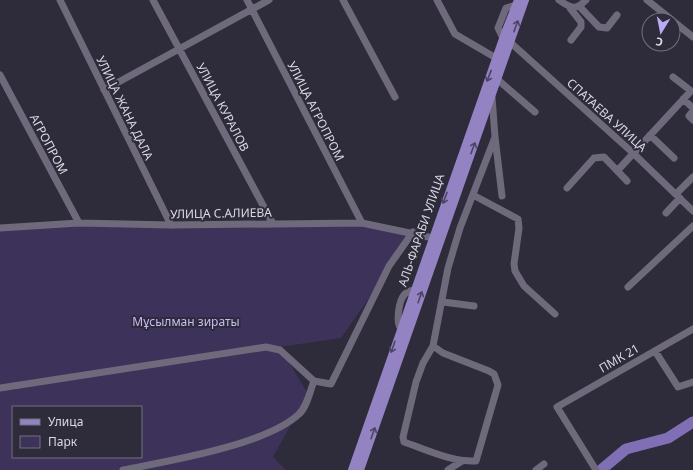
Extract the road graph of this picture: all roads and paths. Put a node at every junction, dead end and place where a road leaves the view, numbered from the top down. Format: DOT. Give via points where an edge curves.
graph roads {
  1 [pos="60,0"];
  2 [pos="153,0"];
  3 [pos="247,0"];
  4 [pos="269,0"];
  5 [pos="343,0"];
  6 [pos="437,0"];
  7 [pos="525,0"];
  8 [pos="559,0"];
  9 [pos="586,0"];
  10 [pos="648,0"];
  11 [pos="517,2"];
  12 [pos="580,7"];
  13 [pos="570,8"];
  14 [pos="252,10"];
  15 [pos="663,12"];
  16 [pos="617,15"];
  17 [pos="681,27"];
  18 [pos="693,37"];
  19 [pos="506,40"];
  20 [pos="571,40"];
  21 [pos="180,49"];
  22 [pos="496,58"];
  23 [pos="0,75"];
  24 [pos="673,77"];
  25 [pos="497,79"];
  26 [pos="104,90"];
  27 [pos="491,95"];
  28 [pos="395,98"];
  29 [pos="683,99"];
  30 [pos="693,110"];
  31 [pos="535,112"];
  32 [pos="693,120"];
  33 [pos="650,135"];
  34 [pos="494,137"];
  35 [pos="633,153"];
  36 [pos="674,158"];
  37 [pos="618,170"];
  38 [pos="693,177"];
  39 [pos="627,181"];
  40 [pos="567,188"];
  41 [pos="473,195"];
  42 [pos="502,196"];
  43 [pos="678,196"];
  44 [pos="693,211"];
  45 [pos="666,212"];
  46 [pos="79,223"];
  47 [pos="362,223"];
  48 [pos="273,224"];
  49 [pos="171,225"];
  50 [pos="693,226"];
  51 [pos="0,228"];
  52 [pos="413,232"];
  53 [pos="432,237"];
  54 [pos="440,240"];
  55 [pos="628,287"];
  56 [pos="442,302"];
  57 [pos="474,306"];
  58 [pos="555,314"];
  59 [pos="693,329"];
  60 [pos="433,346"];
  61 [pos="654,351"];
  62 [pos="314,381"];
  63 [pos="693,382"];
  64 [pos="0,388"];
  65 [pos="462,461"];
  66 [pos="544,464"];
  67 [pos="144,468"];
  68 [pos="123,470"];
  69 [pos="352,470"];
  70 [pos="360,470"];
  71 [pos="448,470"];
  72 [pos="536,470"];
  73 [pos="596,470"];
  1 -- 26 [label="street, УЛИЦА ЖАНА ДАЛА"];
  2 -- 21 [label="street, УЛИЦА КУРАЛОВ"];
  3 -- 14 [label="street, УЛИЦА АГРОПРОМ"];
  4 -- 14 [label="street"];
  5 -- 28 [label="street"];
  6 -- 22 [label="street" via="455,34"];
  19 -- 7 [label="main road, АЛЬ-ФАРАБИ УЛИЦА, one-way"];
  8 -- 13 [label="street"];
  9 -- 12 [label="street"];
  10 -- 15 [label="street"];
  11 -- 19 [label="main road, АЛЬ-ФАРАБИ УЛИЦА"];
  12 -- 13 [label="street"];
  12 -- 16 [label="street" via="599,27 607,28"];
  13 -- 20 [label="street" via="581,22 582,28"];
  14 -- 21 [label="street"];
  14 -- 47 [label="street, УЛИЦА АГРОПРОМ"];
  17 -- 18 [label="street"];
  19 -- 22 [label="main road, АЛЬ-ФАРАБИ УЛИЦА"];
  19 -- 25 [label="main road, АЛЬ-ФАРАБИ УЛИЦА"];
  19 -- 35 [label="street, СПАТАЕВА УЛИЦА"];
  21 -- 26 [label="street"];
  21 -- 48 [label="street, УЛИЦА КУРАЛОВ"];
  22 -- 53 [label="main road, АЛЬ-ФАРАБИ УЛИЦА, one-way"];
  23 -- 46 [label="street, АГРОПРОМ"];
  24 -- 29 [label="street" via="692,91"];
  25 -- 27 [label="main road, АЛЬ-ФАРАБИ УЛИЦА"];
  25 -- 31 [label="street"];
  26 -- 49 [label="street, УЛИЦА ЖАНА ДАЛА"];
  27 -- 34 [label="street"];
  54 -- 27 [label="main road, АЛЬ-ФАРАБИ УЛИЦА, one-way"];
  29 -- 30 [label="street"];
  29 -- 33 [label="street"];
  30 -- 32 [label="street" via="689,116"];
  33 -- 35 [label="street"];
  33 -- 36 [label="street"];
  34 -- 41 [label="street"];
  34 -- 42 [label="street"];
  35 -- 37 [label="street"];
  35 -- 43 [label="street, СПАТАЕВА УЛИЦА"];
  37 -- 39 [label="street"];
  37 -- 40 [label="street" via="604,157 594,158"];
  38 -- 43 [label="street"];
  41 -- 56 [label="street" via="448,268"];
  41 -- 58 [label="street" via="518,219 515,271 524,286"];
  43 -- 44 [label="street, СПАТАЕВА УЛИЦА"];
  43 -- 45 [label="street"];
  46 -- 49 [label="street, УЛИЦА С.АЛИЕВА"];
  46 -- 51 [label="street, УЛИЦА С.АЛИЕВА"];
  47 -- 48 [label="street, УЛИЦА С.АЛИЕВА"];
  47 -- 52 [label="street, УЛИЦА С.АЛИЕВА"];
  48 -- 49 [label="street, УЛИЦА С.АЛИЕВА"];
  50 -- 55 [label="street"];
  52 -- 53 [label="street, УЛИЦА С.АЛИЕВА"];
  52 -- 62 [label="street" via="389,266 335,379 331,384"];
  53 -- 54 [label="street, УЛИЦА С.АЛИЕВА"];
  53 -- 69 [label="main road, АЛЬ-ФАРАБИ УЛИЦА, one-way"];
  70 -- 54 [label="main road, АЛЬ-ФАРАБИ УЛИЦА, one-way"];
  56 -- 57 [label="street"];
  56 -- 60 [label="street"];
  59 -- 61 [label="street, ПМК 21"];
  60 -- 65 [label="street" via="416,382 402,437 404,442"];
  60 -- 65 [label="street" via="443,353 489,370 494,374 498,385 476,461"];
  61 -- 63 [label="street" via="678,387"];
  61 -- 73 [label="street, ПМК 21" via="557,407"];
  62 -- 64 [label="street" via="280,350 266,347"];
  62 -- 67 [label="street" via="300,413 287,424 254,439"];
  65 -- 71 [label="street"];
  66 -- 72 [label="street"];
  67 -- 68 [label="street"];
}
